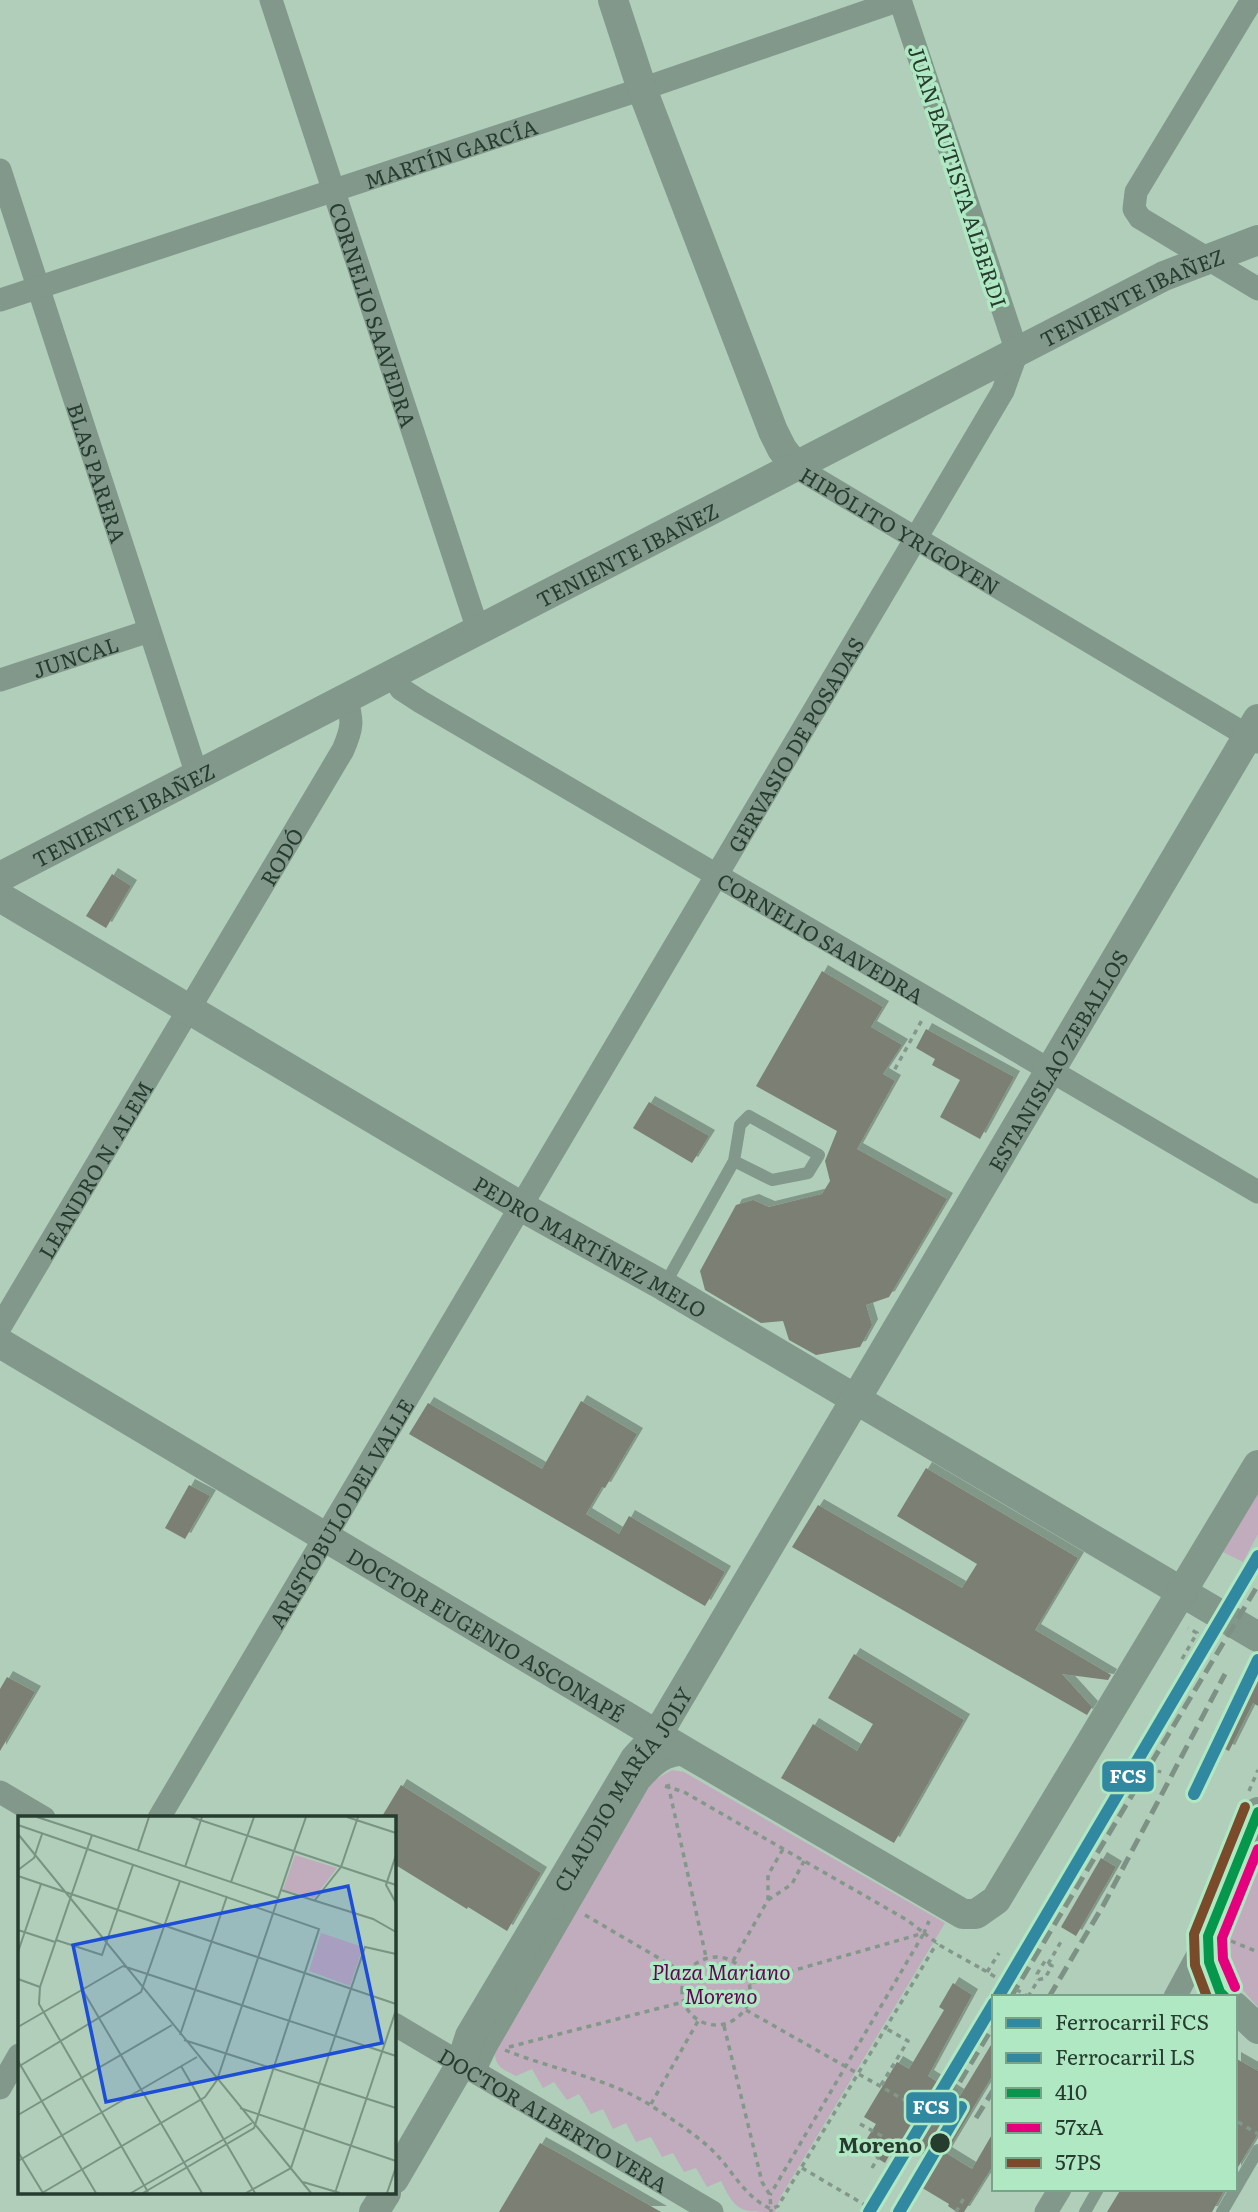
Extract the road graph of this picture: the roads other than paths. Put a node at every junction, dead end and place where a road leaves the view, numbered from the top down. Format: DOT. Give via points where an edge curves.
graph roads {
  1 [pos="271,0"];
  2 [pos="613,0"];
  3 [pos="900,0"];
  4 [pos="1252,0"];
  5 [pos="642,89"];
  6 [pos="0,170"];
  7 [pos="333,190"];
  8 [pos="1258,240"];
  9 [pos="1209,260"];
  10 [pos="39,287"];
  11 [pos="1258,289"];
  12 [pos="0,300"];
  13 [pos="1017,352"];
  14 [pos="796,467"];
  15 [pos="916,538"];
  16 [pos="478,630"];
  17 [pos="149,631"];
  18 [pos="391,674"];
  19 [pos="0,680"];
  20 [pos="346,697"];
  21 [pos="1255,732"];
  22 [pos="197,775"];
  23 [pos="717,875"];
  24 [pos="0,877"];
  25 [pos="0,897"];
  26 [pos="189,1010"];
  27 [pos="1049,1072"];
  28 [pos="734,1161"];
  29 [pos="1258,1192"];
  30 [pos="522,1207"];
  31 [pos="664,1286"];
  32 [pos="0,1327"];
  33 [pos="0,1343"];
  34 [pos="855,1400"];
  35 [pos="1258,1465"];
  36 [pos="326,1537"];
  37 [pos="1182,1593"];
  38 [pos="1258,1637"];
  39 [pos="657,1735"];
  40 [pos="690,1754"];
  41 [pos="0,1792"];
  42 [pos="1258,1812"];
  43 [pos="41,1816"];
  44 [pos="160,1816"];
  45 [pos="1208,1936"];
  46 [pos="1176,1995"];
  47 [pos="1223,1995"];
  48 [pos="396,2025"];
  49 [pos="18,2057"];
  50 [pos="468,2067"];
  51 [pos="0,2088"];
  52 [pos="1258,2150"];
  53 [pos="396,2176"];
  54 [pos="1237,2186"];
  55 [pos="1059,2191"];
  56 [pos="1097,2191"];
  57 [pos="1234,2191"];
  58 [pos="385,2194"];
  59 [pos="374,2212"];
  60 [pos="712,2212"];
  61 [pos="1046,2212"];
  62 [pos="1085,2212"];
  63 [pos="1222,2212"];
  1 -- 7 [label="street, CORNELIO SAAVEDRA"];
  2 -- 5 [label="street, HIPÓLITO YRIGOYEN"];
  3 -- 5 [label="street, MARTÍN GARCÍA"];
  3 -- 13 [label="street, JUAN BAUTISTA ALBERDI"];
  4 -- 9 [label="street" via="1136,192 1133,209 1140,218"];
  5 -- 7 [label="street, MARTÍN GARCÍA"];
  5 -- 14 [label="street, HIPÓLITO YRIGOYEN" via="773,431"];
  6 -- 10 [label="street, BLAS PARERA"];
  7 -- 10 [label="street, MARTÍN GARCÍA"];
  7 -- 16 [label="street, CORNELIO SAAVEDRA"];
  8 -- 9 [label="street, TENIENTE IBAÑEZ"];
  9 -- 11 [label="street"];
  9 -- 13 [label="street, TENIENTE IBAÑEZ" via="1164,276"];
  10 -- 12 [label="street, MARTÍN GARCÍA"];
  10 -- 17 [label="street, BLAS PARERA"];
  13 -- 14 [label="street, TENIENTE IBAÑEZ"];
  13 -- 15 [label="street, GERVASIO DE POSADAS" via="1003,391"];
  14 -- 15 [label="street, HIPÓLITO YRIGOYEN"];
  14 -- 16 [label="street, TENIENTE IBAÑEZ"];
  15 -- 21 [label="street, HIPÓLITO YRIGOYEN"];
  15 -- 23 [label="street, GERVASIO DE POSADAS"];
  16 -- 18 [label="street, TENIENTE IBAÑEZ"];
  17 -- 19 [label="street, JUNCAL"];
  17 -- 22 [label="street, BLAS PARERA"];
  18 -- 20 [label="street, TENIENTE IBAÑEZ"];
  18 -- 23 [label="street, CORNELIO SAAVEDRA" via="401,689 421,702"];
  20 -- 22 [label="street, TENIENTE IBAÑEZ"];
  20 -- 26 [label="street, RODÓ" via="353,719 343,750"];
  21 -- 27 [label="street, ESTANISLAO ZEBALLOS"];
  22 -- 24 [label="street, TENIENTE IBAÑEZ"];
  23 -- 27 [label="street, CORNELIO SAAVEDRA"];
  23 -- 30 [label="street, GERVASIO DE POSADAS"];
  25 -- 26 [label="street, PEDRO MARTÍNEZ MELO"];
  26 -- 30 [label="street, PEDRO MARTÍNEZ MELO"];
  26 -- 32 [label="street, LEANDRO N. ALEM"];
  27 -- 29 [label="street, CORNELIO SAAVEDRA"];
  27 -- 34 [label="street, ESTANISLAO ZEBALLOS"];
  28 -- 28 [label="lane" via="772,1180 808,1173 819,1155 749,1116 740,1125"];
  28 -- 31 [label="lane"];
  30 -- 31 [label="street, PEDRO MARTÍNEZ MELO"];
  30 -- 36 [label="street, ARISTÓBULO DEL VALLE"];
  31 -- 34 [label="street, PEDRO MARTÍNEZ MELO"];
  33 -- 36 [label="street, DOCTOR EUGENIO ASCONAPÉ"];
  34 -- 37 [label="street, PEDRO MARTÍNEZ MELO"];
  34 -- 39 [label="street, CLAUDIO MARÍA JOLY"];
  35 -- 37 [label="street"];
  36 -- 39 [label="street, DOCTOR EUGENIO ASCONAPÉ"];
  36 -- 44 [label="street, ARISTÓBULO DEL VALLE"];
  37 -- 38 [label="street, PEDRO MARTÍNEZ MELO"];
  37 -- 40 [label="street, DOCTOR EUGENIO ASCONAPÉ" via="996,1900 976,1914 952,1909"];
  39 -- 40 [label="street, DOCTOR EUGENIO ASCONAPÉ"];
  39 -- 50 [label="street, CLAUDIO MARÍA JOLY" via="635,1759 470,2035"];
  40 -- 50 [label="street, CLAUDIO MARÍA JOLY" via="657,1761 639,1782 493,2034"];
  41 -- 43 [label="street"];
  42 -- 45 [label="street"];
  45 -- 46 [label="street"];
  45 -- 47 [label="street" via="1209,1962"];
  48 -- 50 [label="street, DOCTOR ALBERTO VERA"];
  49 -- 51 [label="street"];
  50 -- 53 [label="street, CLAUDIO MARÍA JOLY"];
  50 -- 60 [label="street, DOCTOR ALBERTO VERA"];
  52 -- 54 [label="lane"];
  55 -- 61 [label="street"];
  56 -- 62 [label="lane"];
  57 -- 63 [label="lane"];
  58 -- 59 [label="street"];
}
